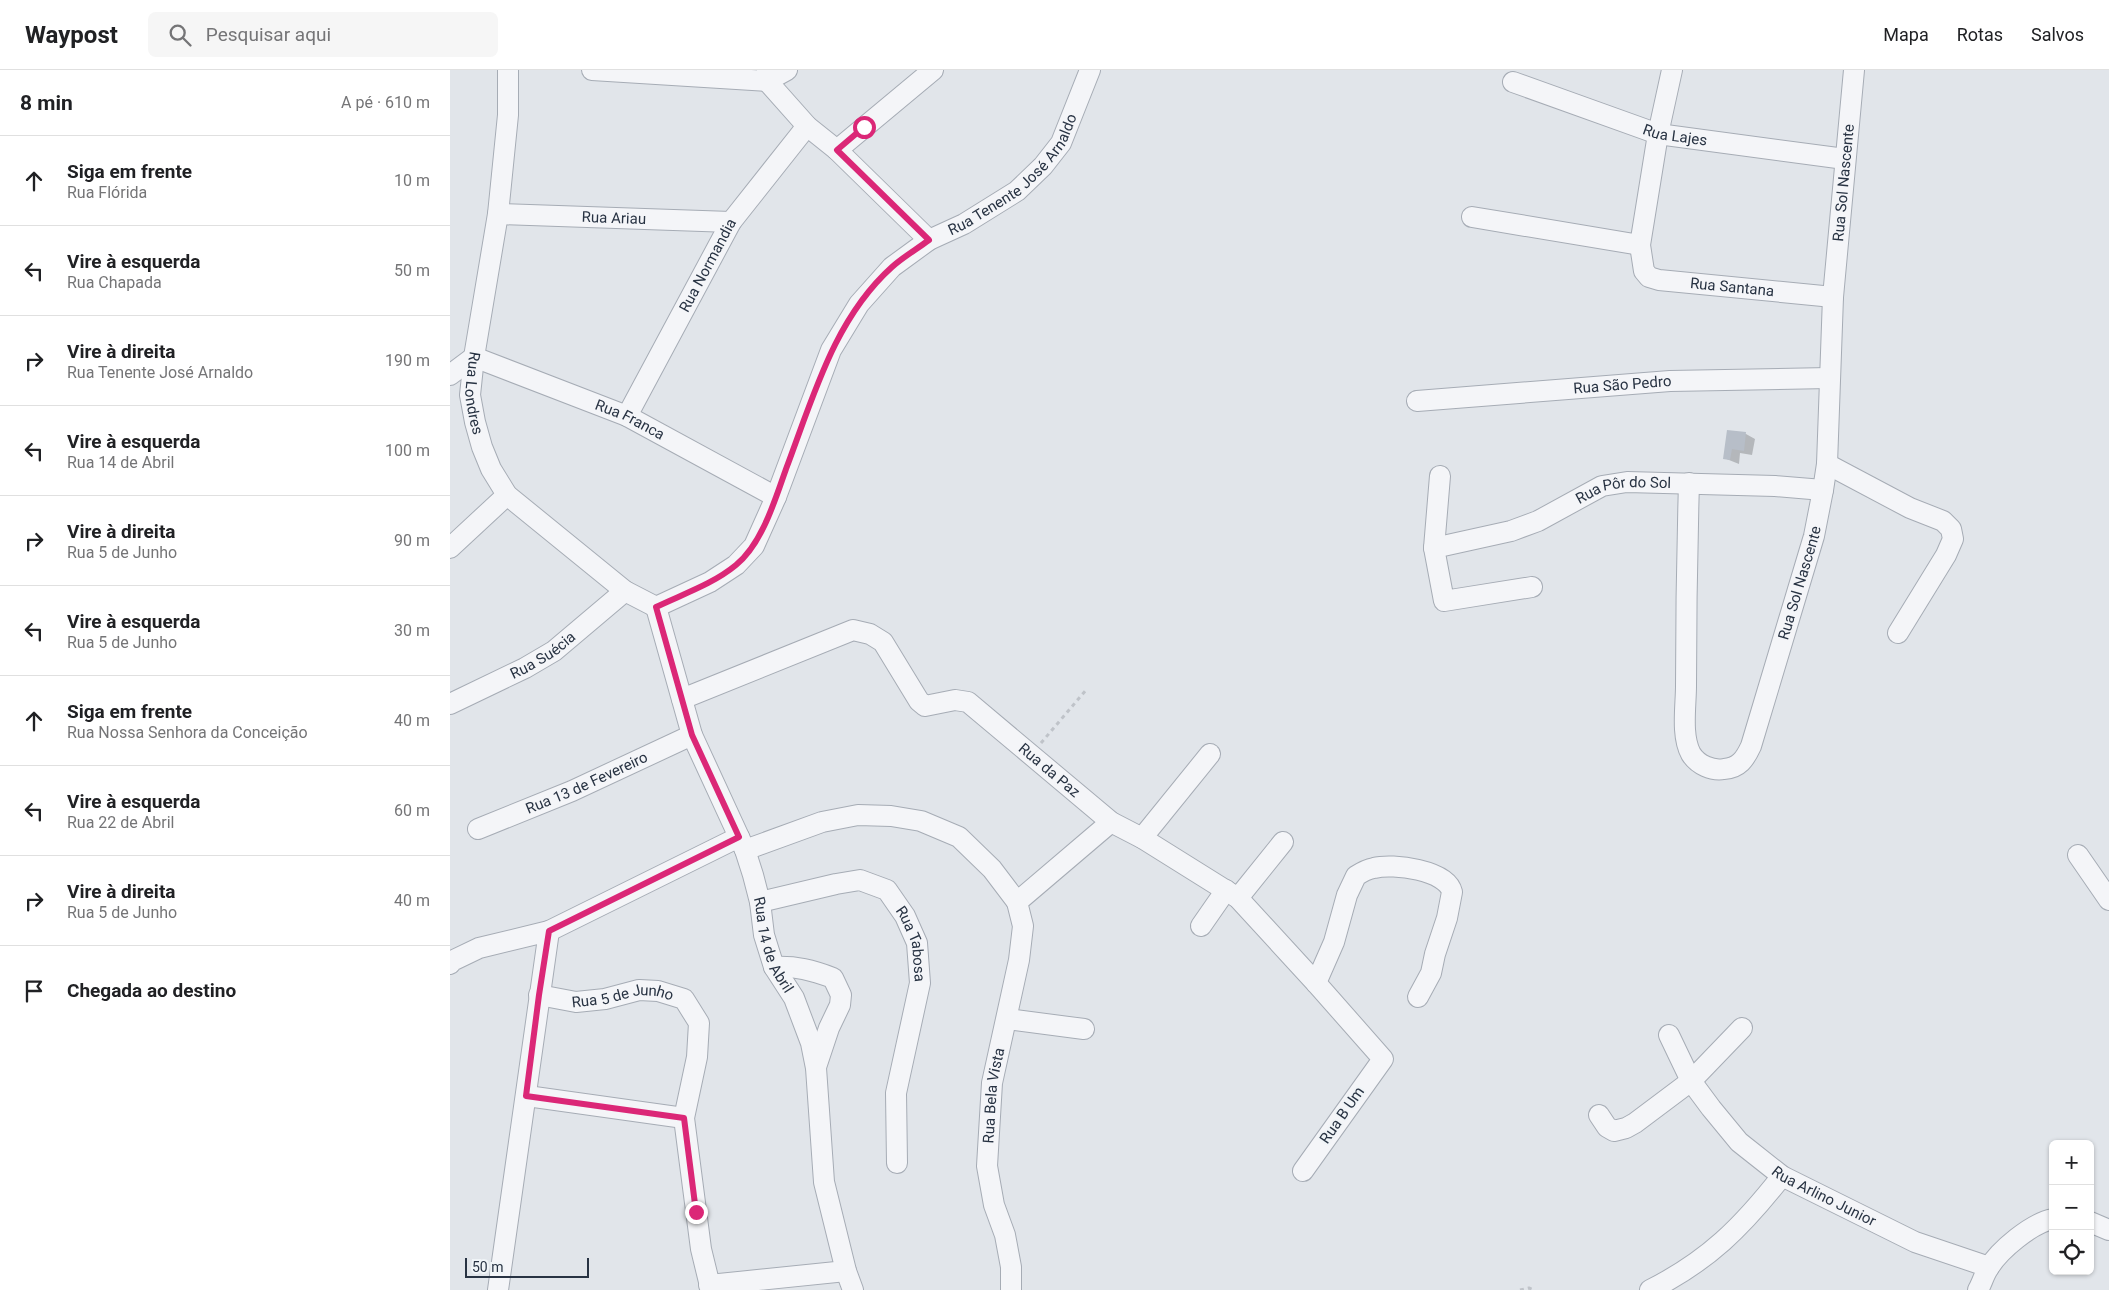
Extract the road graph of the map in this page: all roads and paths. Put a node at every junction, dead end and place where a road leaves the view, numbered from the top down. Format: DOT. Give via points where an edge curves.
graph roads {
  1 [pos="508,70"];
  2 [pos="592,70"];
  3 [pos="787,70"];
  4 [pos="933,70"];
  5 [pos="1090,70"];
  6 [pos="1672,70"];
  7 [pos="1854,70"];
  8 [pos="767,75"];
  9 [pos="1513,82"];
  10 [pos="807,126"];
  11 [pos="1658,134"];
  12 [pos="837,150"];
  13 [pos="1845,158"];
  14 [pos="498,214"];
  15 [pos="1472,217"];
  16 [pos="731,222"];
  17 [pos="929,240"];
  18 [pos="1641,254"];
  19 [pos="1833,297"];
  20 [pos="474,357"];
  21 [pos="450,375"];
  22 [pos="1829,378"];
  23 [pos="1417,401"];
  24 [pos="627,416"];
  25 [pos="1827,464"];
  26 [pos="1440,476"];
  27 [pos="1689,483"];
  28 [pos="1823,490"];
  29 [pos="507,494"];
  30 [pos="776,497"];
  31 [pos="450,548"];
  32 [pos="1434,548"];
  33 [pos="1532,587"];
  34 [pos="625,591"];
  35 [pos="656,607"];
  36 [pos="1898,633"];
  37 [pos="1086,690"];
  38 [pos="682,700"];
  39 [pos="450,704"];
  40 [pos="692,735"];
  41 [pos="1031,754"];
  42 [pos="1210,754"];
  43 [pos="1111,822"];
  44 [pos="478,829"];
  45 [pos="1142,838"];
  46 [pos="1283,842"];
  47 [pos="742,843"];
  48 [pos="2078,855"];
  49 [pos="1232,894"];
  50 [pos="2109,900"];
  51 [pos="760,902"];
  52 [pos="1017,902"];
  53 [pos="1201,926"];
  54 [pos="549,931"];
  55 [pos="450,964"];
  56 [pos="774,967"];
  57 [pos="1316,983"];
  58 [pos="539,995"];
  59 [pos="1418,997"];
  60 [pos="1008,1019"];
  61 [pos="1742,1028"];
  62 [pos="1084,1029"];
  63 [pos="1668,1035"];
  64 [pos="1383,1059"];
  65 [pos="816,1068"];
  66 [pos="1691,1081"];
  67 [pos="526,1096"];
  68 [pos="1599,1115"];
  69 [pos="684,1118"];
  70 [pos="897,1163"];
  71 [pos="1303,1171"];
  72 [pos="1782,1176"];
  73 [pos="2049,1221"];
  74 [pos="2094,1224"];
  75 [pos="2109,1230"];
  76 [pos="1989,1267"];
  77 [pos="846,1271"];
  78 [pos="710,1288"];
  79 [pos="498,1290"];
  80 [pos="853,1290"];
  81 [pos="1011,1290"];
  82 [pos="1520,1290"];
  83 [pos="1534,1290"];
  84 [pos="1650,1290"];
  85 [pos="1978,1290"];
  1 -- 14 [label="street, Rua Londres" via="508,115"];
  2 -- 8 [label="street"];
  3 -- 8 [label="street"];
  4 -- 12 [label="street"];
  5 -- 17 [label="street, Rua Tenente José Arnaldo" via="1062,143 1044,166 1017,191 964,224"];
  6 -- 11 [label="street"];
  7 -- 13 [label="street, Rua Sol Nascente"];
  8 -- 10 [label="street"];
  9 -- 11 [label="street, Rua Lajes"];
  10 -- 12 [label="street"];
  10 -- 16 [label="street, Rua Normandia"];
  11 -- 13 [label="street, Rua Lajes"];
  11 -- 18 [label="street"];
  12 -- 17 [label="street"];
  13 -- 19 [label="street, Rua Sol Nascente"];
  14 -- 16 [label="street, Rua Ariau"];
  14 -- 20 [label="street, Rua Londres"];
  15 -- 18 [label="street"];
  16 -- 24 [label="street, Rua Normandia"];
  17 -- 30 [label="street, Rua Tenente José Arnaldo" via="892,267 859,304 831,350"];
  18 -- 19 [label="street, Rua Santana" via="1644,271 1649,277 1659,280"];
  19 -- 22 [label="street, Rua Sol Nascente"];
  20 -- 21 [label="street"];
  20 -- 24 [label="street, Rua Franca"];
  20 -- 29 [label="street, Rua Londres" via="470,395 475,422 491,469"];
  22 -- 23 [label="street, Rua São Pedro" via="1670,381"];
  22 -- 25 [label="street, Rua Sol Nascente"];
  24 -- 30 [label="street, Rua Franca"];
  25 -- 28 [label="street, Rua Sol Nascente"];
  25 -- 36 [label="street" via="1910,508 1943,521 1952,529 1953,539 1946,555"];
  26 -- 32 [label="street"];
  27 -- 28 [label="street, Rua Pôr do Sol"];
  27 -- 28 [label="street, Rua Sol Nascente" via="1686,734 1692,754 1700,763 1716,770 1735,767 1742,762 1751,746 1814,536"];
  27 -- 32 [label="street, Rua Pôr do Sol" via="1614,483 1602,486 1538,521 1511,531"];
  29 -- 31 [label="street"];
  29 -- 34 [label="street, Rua Londres"];
  30 -- 35 [label="street, Rua Tenente José Arnaldo" via="754,546 736,565 710,582"];
  32 -- 33 [label="street" via="1444,601"];
  34 -- 35 [label="street, Rua Londres"];
  34 -- 39 [label="street, Rua Suécia" via="554,650 525,668"];
  35 -- 38 [label="street, Rua 14 de Abril"];
  37 -- 41 [label="path"];
  38 -- 40 [label="street, Rua 14 de Abril"];
  38 -- 41 [label="street, Rua da Paz" via="853,630 870,634 883,642 925,706 955,700 968,702"];
  40 -- 44 [label="street, Rua 13 de Fevereiro" via="572,791"];
  40 -- 47 [label="street, Rua 14 de Abril"];
  41 -- 43 [label="street, Rua da Paz"];
  42 -- 45 [label="street"];
  43 -- 45 [label="street, Rua da Paz"];
  43 -- 52 [label="street"];
  45 -- 49 [label="street, Rua da Paz"];
  46 -- 49 [label="street"];
  47 -- 51 [label="street, Rua 14 de Abril"];
  47 -- 52 [label="street, Rua Bela Vista" via="858,815 921,821 959,837 992,869"];
  47 -- 54 [label="street"];
  48 -- 50 [label="street"];
  49 -- 53 [label="street"];
  49 -- 57 [label="street, Rua da Paz"];
  51 -- 56 [label="street, Rua 14 de Abril" via="764,935"];
  51 -- 70 [label="street, Rua Tabosa" via="860,880 887,890 905,916 917,943 920,983 896,1093"];
  52 -- 60 [label="street, Rua Bela Vista" via="1023,926"];
  54 -- 55 [label="street" via="479,948"];
  54 -- 58 [label="street"];
  56 -- 65 [label="street, Rua 14 de Abril" via="794,998 811,1042"];
  56 -- 65 [label="street" via="809,969 833,978 841,995"];
  57 -- 59 [label="street" via="1334,942 1351,882 1356,876 1376,867 1413,869 1443,879 1452,892 1431,973"];
  57 -- 64 [label="street, Rua da Paz"];
  58 -- 67 [label="street"];
  58 -- 69 [label="street, Rua 5 de Junho" via="576,1002 605,1000 639,990 658,991 684,1000 699,1024 698,1057"];
  60 -- 62 [label="street"];
  60 -- 81 [label="street, Rua Bela Vista" via="992,1083 987,1166 994,1205 1010,1259"];
  61 -- 66 [label="street"];
  63 -- 66 [label="street, Rua Arlino Junior"];
  64 -- 71 [label="street, Rua B Um"];
  65 -- 77 [label="street, Rua 14 de Abril" via="824,1182"];
  66 -- 68 [label="street" via="1626,1128 1614,1131"];
  66 -- 72 [label="street, Rua Arlino Junior" via="1738,1142"];
  67 -- 69 [label="street"];
  67 -- 79 [label="street"];
  69 -- 78 [label="street, Rua 5 de Junho" via="701,1249"];
  72 -- 76 [label="street, Rua Arlino Junior" via="1915,1242"];
  72 -- 84 [label="street" via="1736,1231 1706,1257"];
  73 -- 76 [label="street" via="2032,1227"];
  74 -- 75 [label="street"];
  76 -- 85 [label="street"];
  77 -- 78 [label="street"];
  77 -- 80 [label="street, Rua 14 de Abril"];
  82 -- 83 [label="path"];
}
